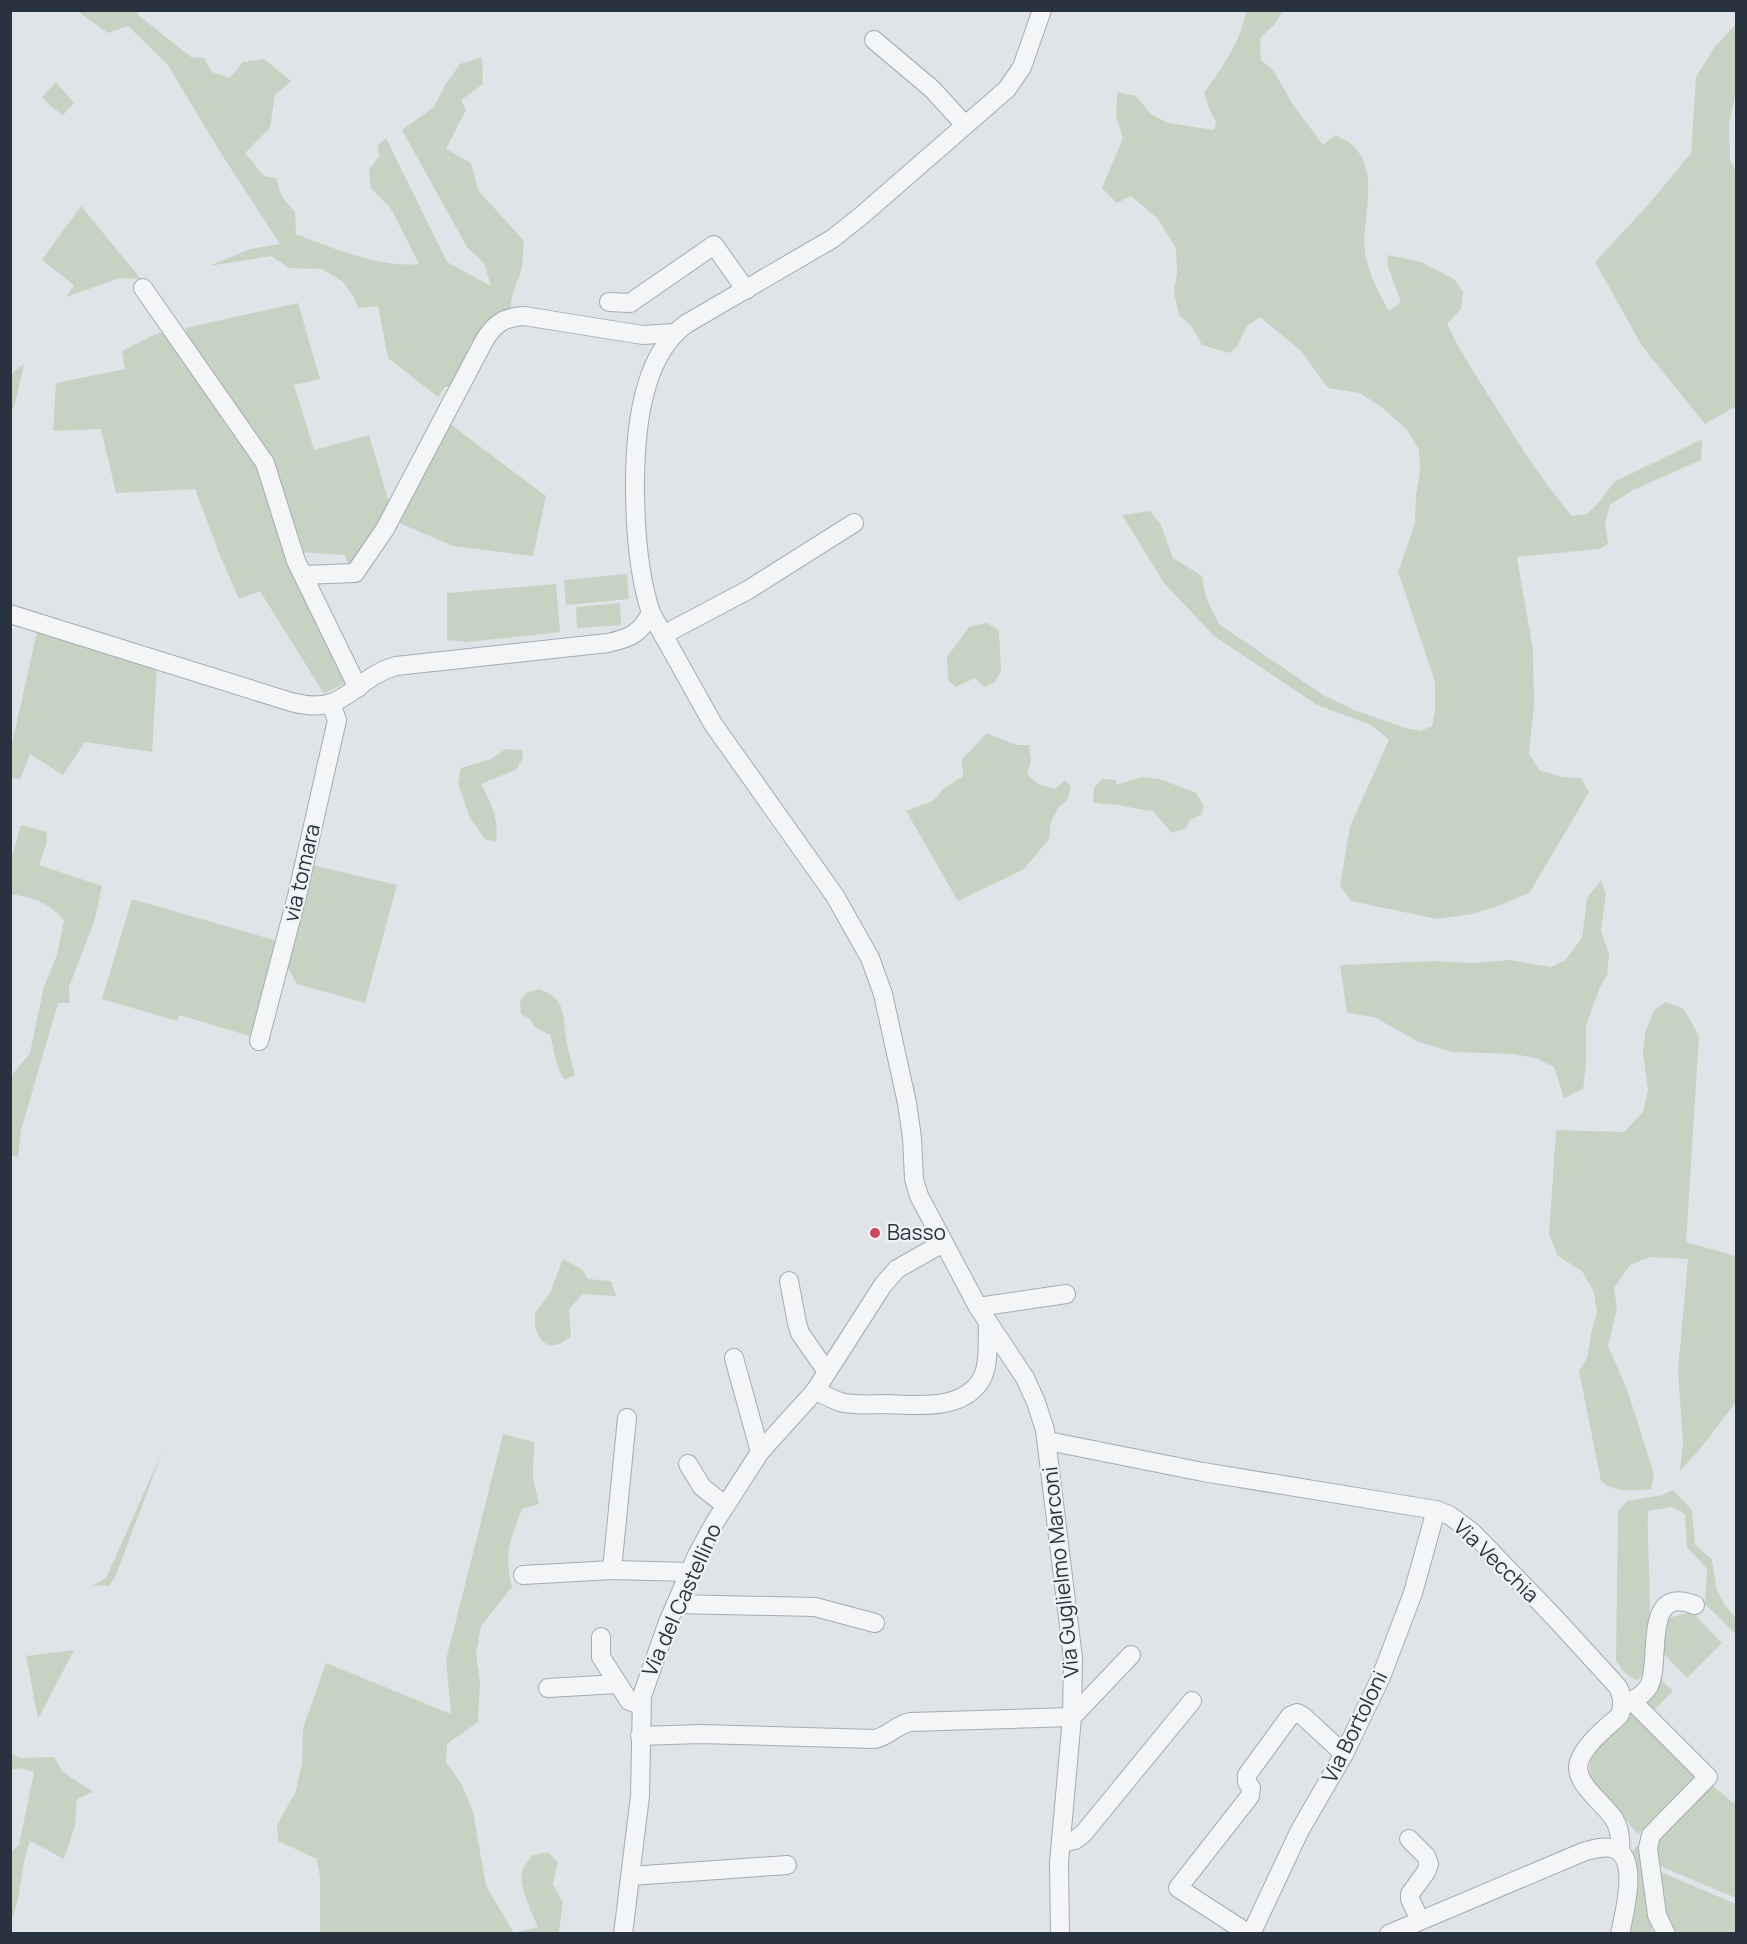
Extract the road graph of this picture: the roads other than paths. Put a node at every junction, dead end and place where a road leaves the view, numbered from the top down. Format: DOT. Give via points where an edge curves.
graph roads {
  1 [pos="1042,10"];
  2 [pos="874,40"];
  3 [pos="965,125"];
  4 [pos="143,288"];
  5 [pos="746,290"];
  6 [pos="609,302"];
  7 [pos="673,333"];
  8 [pos="854,523"];
  9 [pos="303,575"];
  10 [pos="651,613"];
  11 [pos="10,614"];
  12 [pos="663,635"];
  13 [pos="358,688"];
  14 [pos="332,704"];
  15 [pos="259,1041"];
  16 [pos="941,1240"];
  17 [pos="789,1281"];
  18 [pos="1066,1294"];
  19 [pos="978,1307"];
  20 [pos="988,1325"];
  21 [pos="734,1358"];
  22 [pos="827,1372"];
  23 [pos="815,1391"];
  24 [pos="627,1418"];
  25 [pos="1048,1441"];
  26 [pos="760,1452"];
  27 [pos="688,1464"];
  28 [pos="725,1505"];
  29 [pos="1436,1510"];
  30 [pos="612,1570"];
  31 [pos="689,1572"];
  32 [pos="523,1575"];
  33 [pos="676,1604"];
  34 [pos="1695,1605"];
  35 [pos="875,1623"];
  36 [pos="601,1637"];
  37 [pos="1131,1655"];
  38 [pos="618,1684"];
  39 [pos="548,1688"];
  40 [pos="1192,1701"];
  41 [pos="1627,1703"];
  42 [pos="641,1706"];
  43 [pos="1072,1717"];
  44 [pos="640,1736"];
  45 [pos="1344,1754"];
  46 [pos="1409,1839"];
  47 [pos="1648,1840"];
  48 [pos="1061,1843"];
  49 [pos="1620,1851"];
  50 [pos="787,1865"];
  51 [pos="631,1876"];
  52 [pos="1420,1920"];
  53 [pos="624,1934"];
  54 [pos="1060,1934"];
  55 [pos="1250,1934"];
  56 [pos="1389,1934"];
  57 [pos="1620,1934"];
  58 [pos="1666,1934"];
  1 -- 3 [label="street" via="1015,79"];
  2 -- 3 [label="street" via="932,89"];
  3 -- 5 [label="street" via="837,235"];
  4 -- 9 [label="street" via="266,463"];
  5 -- 6 [label="street" via="714,245 630,303"];
  5 -- 7 [label="street"];
  7 -- 9 [label="street" via="628,333 530,317 503,320 484,341 387,525 355,573"];
  7 -- 10 [label="street, Via Guglielmo Marconi" via="651,373 639,424 636,528 643,585"];
  8 -- 12 [label="street" via="748,590"];
  9 -- 13 [label="street"];
  10 -- 12 [label="street, Via Guglielmo Marconi"];
  10 -- 13 [label="street" via="636,634 608,643 396,666"];
  11 -- 14 [label="street" via="291,702 311,707"];
  12 -- 16 [label="street, Via Guglielmo Marconi" via="713,724 835,896 870,958 883,994 907,1102 914,1179"];
  13 -- 14 [label="street"];
  14 -- 15 [label="street, via tomara" via="337,720 297,898"];
  16 -- 19 [label="street, Via Guglielmo Marconi"];
  16 -- 22 [label="street, Via del Castellino" via="890,1276"];
  17 -- 22 [label="street" via="800,1333"];
  18 -- 19 [label="street"];
  19 -- 20 [label="street, Via Guglielmo Marconi"];
  20 -- 23 [label="street" via="981,1380 957,1399 927,1405 855,1404"];
  20 -- 25 [label="street, Via Guglielmo Marconi" via="1032,1391"];
  21 -- 26 [label="street"];
  22 -- 23 [label="street, Via del Castellino"];
  23 -- 26 [label="street, Via del Castellino"];
  24 -- 30 [label="street"];
  25 -- 29 [label="street, Via Vecchia" via="1203,1472"];
  25 -- 43 [label="street, Via Guglielmo Marconi" via="1072,1632"];
  26 -- 28 [label="street, Via del Castellino"];
  27 -- 28 [label="street" via="702,1487"];
  28 -- 31 [label="street, Via del Castellino"];
  29 -- 41 [label="street, Via Vecchia" via="1472,1532 1611,1677"];
  29 -- 45 [label="street, Via Bortoloni" via="1413,1593 1381,1677"];
  30 -- 31 [label="street"];
  30 -- 32 [label="street"];
  31 -- 33 [label="street, Via del Castellino"];
  33 -- 35 [label="street" via="815,1607"];
  33 -- 42 [label="street, Via del Castellino"];
  34 -- 41 [label="street" via="1676,1602 1665,1606 1659,1614 1651,1678 1648,1686"];
  36 -- 38 [label="street" via="601,1657"];
  37 -- 43 [label="street"];
  38 -- 39 [label="street"];
  38 -- 42 [label="street" via="629,1701"];
  40 -- 48 [label="street" via="1083,1834"];
  41 -- 47 [label="street, Via Vecchia" via="1708,1777"];
  41 -- 49 [label="street" via="1587,1748 1578,1767 1583,1782 1618,1827"];
  42 -- 44 [label="street, Via del Castellino"];
  43 -- 44 [label="street" via="911,1722 875,1739"];
  43 -- 48 [label="street, Via Guglielmo Marconi"];
  44 -- 51 [label="street, Via del Castellino" via="640,1796"];
  45 -- 55 [label="street, Via Bortoloni" via="1300,1830"];
  45 -- 55 [label="street" via="1302,1716 1290,1716 1247,1775 1250,1796 1178,1888"];
  46 -- 52 [label="street" via="1429,1864 1410,1894"];
  47 -- 49 [label="street, Via Vecchia" via="1634,1841"];
  47 -- 58 [label="street" via="1657,1915"];
  48 -- 54 [label="street, Via Guglielmo Marconi"];
  49 -- 52 [label="street" via="1598,1848 1583,1852"];
  49 -- 57 [label="street" via="1629,1880"];
  50 -- 51 [label="street"];
  51 -- 53 [label="street, Via del Castellino"];
  52 -- 56 [label="street"];
}
